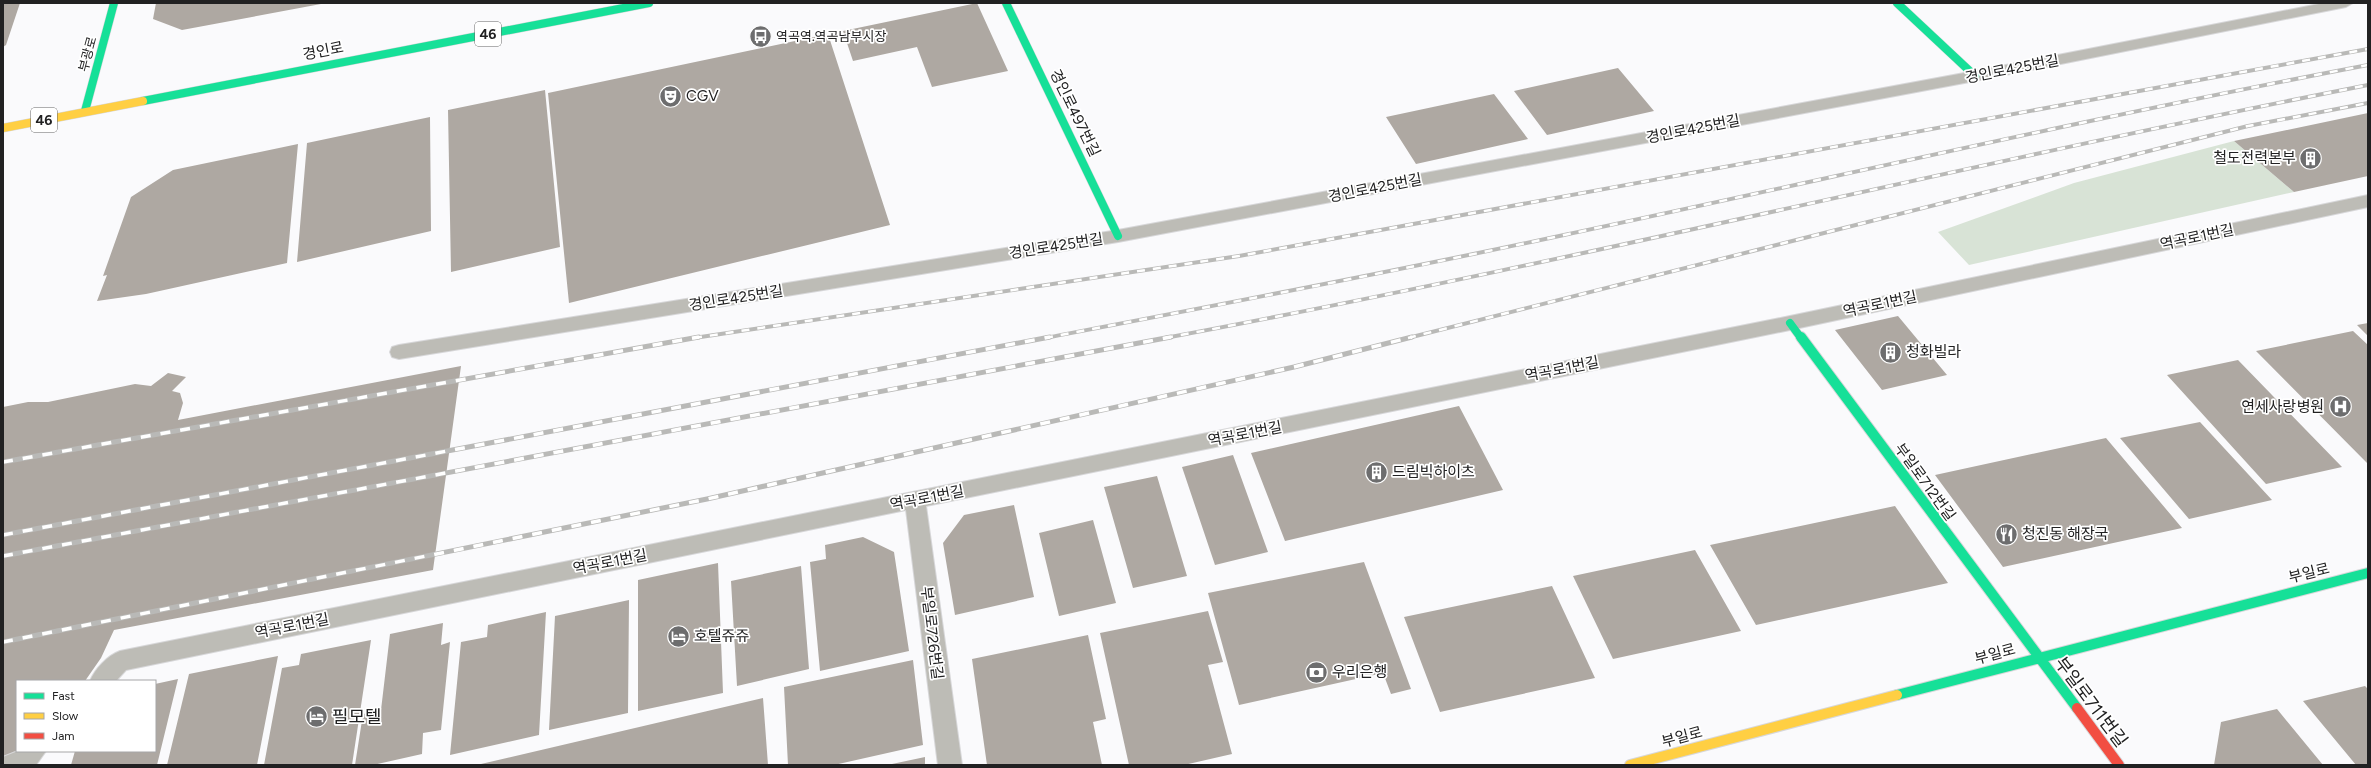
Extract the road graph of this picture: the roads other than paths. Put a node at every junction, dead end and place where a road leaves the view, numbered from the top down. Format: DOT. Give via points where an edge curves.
graph roads {
  1 [pos="114,3"];
  2 [pos="648,3"];
  3 [pos="1006,3"];
  4 [pos="1897,3"];
  5 [pos="2346,3"];
  6 [pos="1975,76"];
  7 [pos="85,112"];
  8 [pos="3,128"];
  9 [pos="2368,201"];
  10 [pos="1118,236"];
  11 [pos="1790,323"];
  12 [pos="399,352"];
  13 [pos="915,500"];
  14 [pos="2368,573"];
  15 [pos="2037,658"];
  16 [pos="102,680"];
  17 [pos="33,752"];
  18 [pos="11,765"];
  19 [pos="950,765"];
  20 [pos="1630,765"];
  21 [pos="2118,765"];
  1 -- 7 [label="street, 부광로"];
  2 -- 7 [label="street, 경인로 / 46"];
  3 -- 10 [label="street, 경인로497번길"];
  4 -- 6 [label="street"];
  5 -- 6 [label="lane, 경인로425번길"];
  6 -- 10 [label="lane, 경인로425번길"];
  7 -- 8 [label="street, 경인로 / 46"];
  9 -- 11 [label="lane, 역곡로1번길"];
  10 -- 12 [label="lane, 경인로425번길"];
  11 -- 13 [label="lane, 역곡로1번길"];
  11 -- 15 [label="street, 부일로712번길"];
  13 -- 16 [label="lane, 역곡로1번길" via="120,661"];
  13 -- 19 [label="lane, 부일로726번길"];
  14 -- 15 [label="street, 부일로"];
  15 -- 20 [label="street, 부일로"];
  15 -- 21 [label="street, 부일로711번길"];
  17 -- 18 [label="lane" via="23,762"];
}
